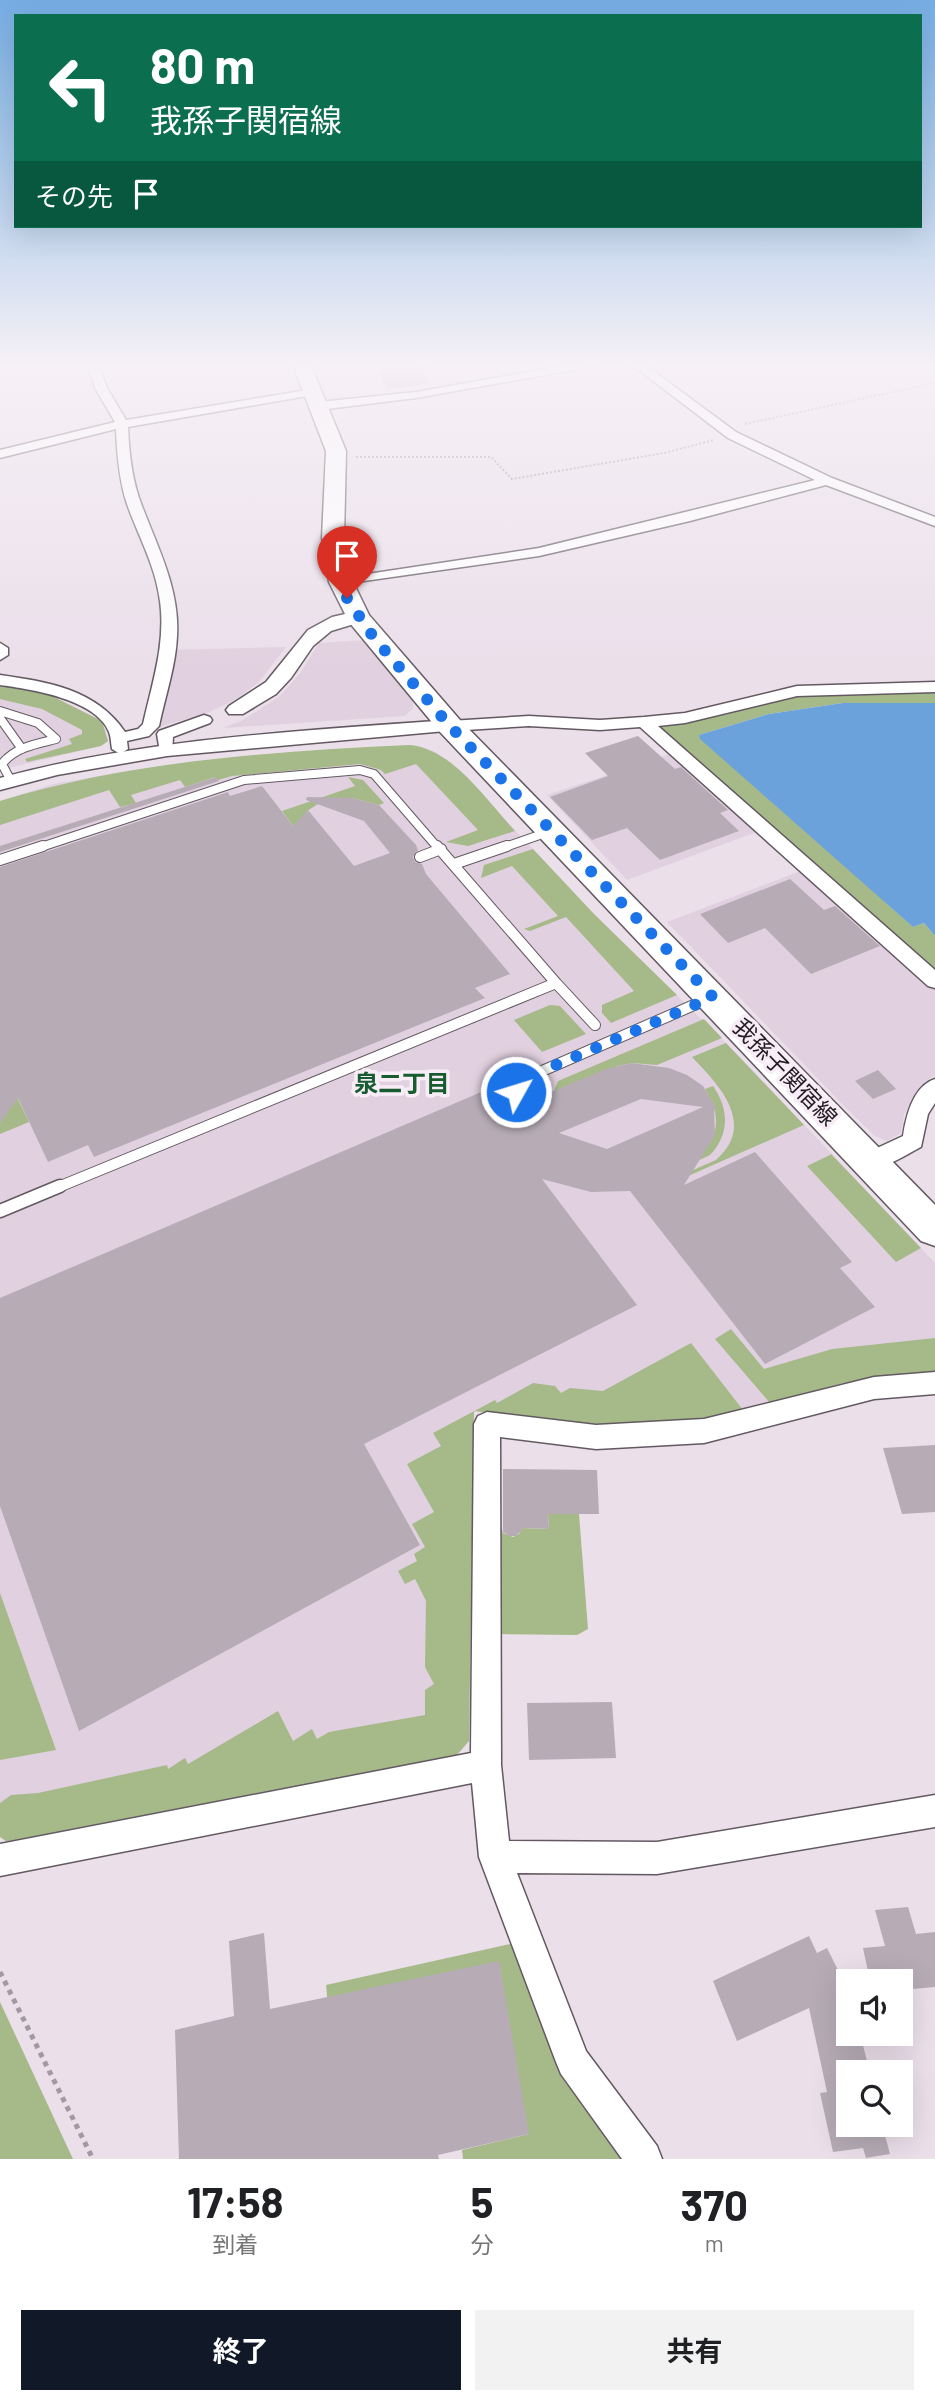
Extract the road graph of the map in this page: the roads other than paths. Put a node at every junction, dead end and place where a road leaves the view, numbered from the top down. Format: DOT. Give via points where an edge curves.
graph roads {
  1 [pos="124,464"];
  2 [pos="337,464"];
  3 [pos="792,464"];
  4 [pos="827,481"];
  5 [pos="935,523"];
  6 [pos="341,582"];
  7 [pos="358,617"];
  8 [pos="0,649"];
  9 [pos="0,655"];
  10 [pos="0,680"];
  11 [pos="935,687"];
  12 [pos="236,710"];
  13 [pos="0,711"];
  14 [pos="0,718"];
  15 [pos="204,720"];
  16 [pos="644,722"];
  17 [pos="450,726"];
  18 [pos="120,747"];
  19 [pos="22,749"];
  20 [pos="166,749"];
  21 [pos="3,773"];
  22 [pos="551,830"];
  23 [pos="441,849"];
  24 [pos="420,857"];
  25 [pos="0,860"];
  26 [pos="454,864"];
  27 [pos="935,981"];
  28 [pos="556,983"];
  29 [pos="713,997"];
  30 [pos="595,1025"];
  31 [pos="935,1087"];
  32 [pos="516,1092"];
  33 [pos="870,1161"];
  34 [pos="0,1211"];
  35 [pos="935,1230"];
  36 [pos="935,1382"];
  37 [pos="486,1765"];
  38 [pos="935,1811"];
  39 [pos="495,1857"];
  40 [pos="0,1860"];
  41 [pos="644,2159"];
  1 -- 18 [label="street" via="134,504 155,551 170,636 151,726"];
  2 -- 6 [label="main road, 我孫子関宿線" via="333,538"];
  3 -- 4 [label="street"];
  4 -- 5 [label="street"];
  4 -- 6 [label="street" via="539,552"];
  6 -- 7 [label="main road, 我孫子関宿線"];
  7 -- 12 [label="street" via="316,630 272,688"];
  7 -- 17 [label="main road, 我孫子関宿線"];
  8 -- 9 [label="street"];
  10 -- 18 [label="street" via="46,686 108,715"];
  11 -- 16 [label="street" via="797,691 685,718"];
  13 -- 19 [label="lane" via="50,730 56,739"];
  14 -- 19 [label="lane"];
  15 -- 20 [label="street" via="165,734"];
  16 -- 17 [label="street"];
  16 -- 27 [label="street"];
  17 -- 20 [label="street"];
  17 -- 22 [label="main road, 我孫子関宿線"];
  18 -- 20 [label="street"];
  18 -- 21 [label="street"];
  19 -- 21 [label="lane" via="8,755"];
  22 -- 26 [label="lane"];
  22 -- 29 [label="main road, 我孫子関宿線"];
  23 -- 24 [label="lane"];
  23 -- 25 [label="lane" via="374,774 360,770 244,780"];
  23 -- 26 [label="lane"];
  26 -- 28 [label="lane"];
  28 -- 30 [label="lane"];
  28 -- 34 [label="lane"];
  29 -- 32 [label="lane" via="526,1078"];
  29 -- 33 [label="main road, 我孫子関宿線"];
  31 -- 33 [label="street" via="917,1112 913,1141"];
  33 -- 35 [label="main road, 我孫子関宿線"];
  36 -- 37 [label="street" via="874,1388 704,1431 596,1437 487,1424"];
  37 -- 39 [label="street"];
  37 -- 40 [label="street"];
  38 -- 39 [label="street" via="657,1858"];
  39 -- 41 [label="street" via="573,2063"];
}
